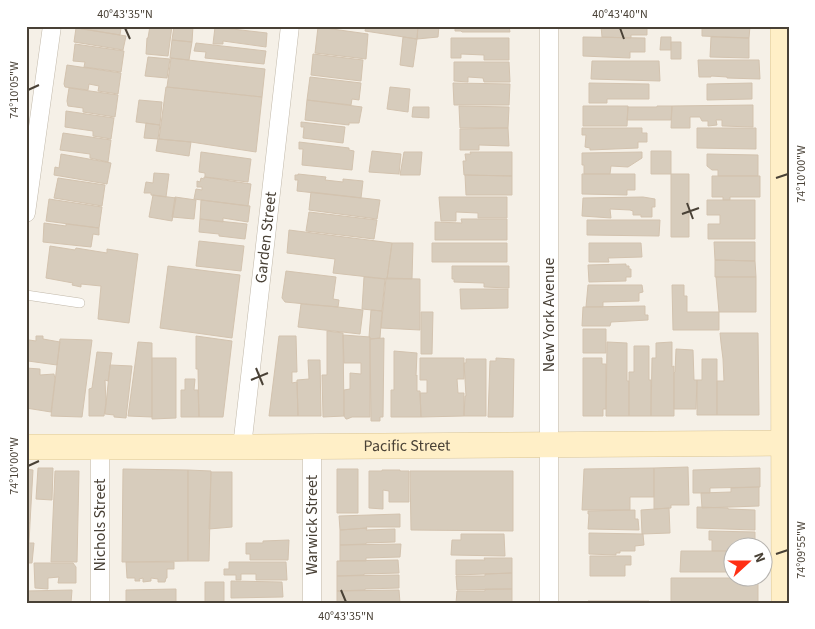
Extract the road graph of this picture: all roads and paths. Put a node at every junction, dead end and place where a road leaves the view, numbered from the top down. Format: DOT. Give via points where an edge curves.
graph roads {
  1 [pos="52,26"];
  2 [pos="290,26"];
  3 [pos="549,26"];
  4 [pos="783,26"];
  5 [pos="26,213"];
  6 [pos="26,295"];
  7 [pos="80,303"];
  8 [pos="787,443"];
  9 [pos="549,445"];
  10 [pos="26,447"];
  11 [pos="242,447"];
  12 [pos="312,447"];
  13 [pos="100,448"];
  14 [pos="100,603"];
  15 [pos="312,603"];
  16 [pos="549,603"];
  17 [pos="784,603"];
  1 -- 5 [label="street"];
  2 -- 11 [label="street, Garden Street"];
  3 -- 9 [label="street, New York Avenue"];
  4 -- 8 [label="street"];
  6 -- 7 [label="lane"];
  8 -- 9 [label="street, Pacific Street"];
  8 -- 17 [label="street"];
  9 -- 12 [label="street, Pacific Street"];
  9 -- 16 [label="street, New York Avenue"];
  10 -- 13 [label="street, Pacific Street"];
  11 -- 12 [label="street, Pacific Street"];
  11 -- 13 [label="street, Pacific Street"];
  12 -- 15 [label="street, Warwick Street"];
  13 -- 14 [label="street, Nichols Street"];
}
